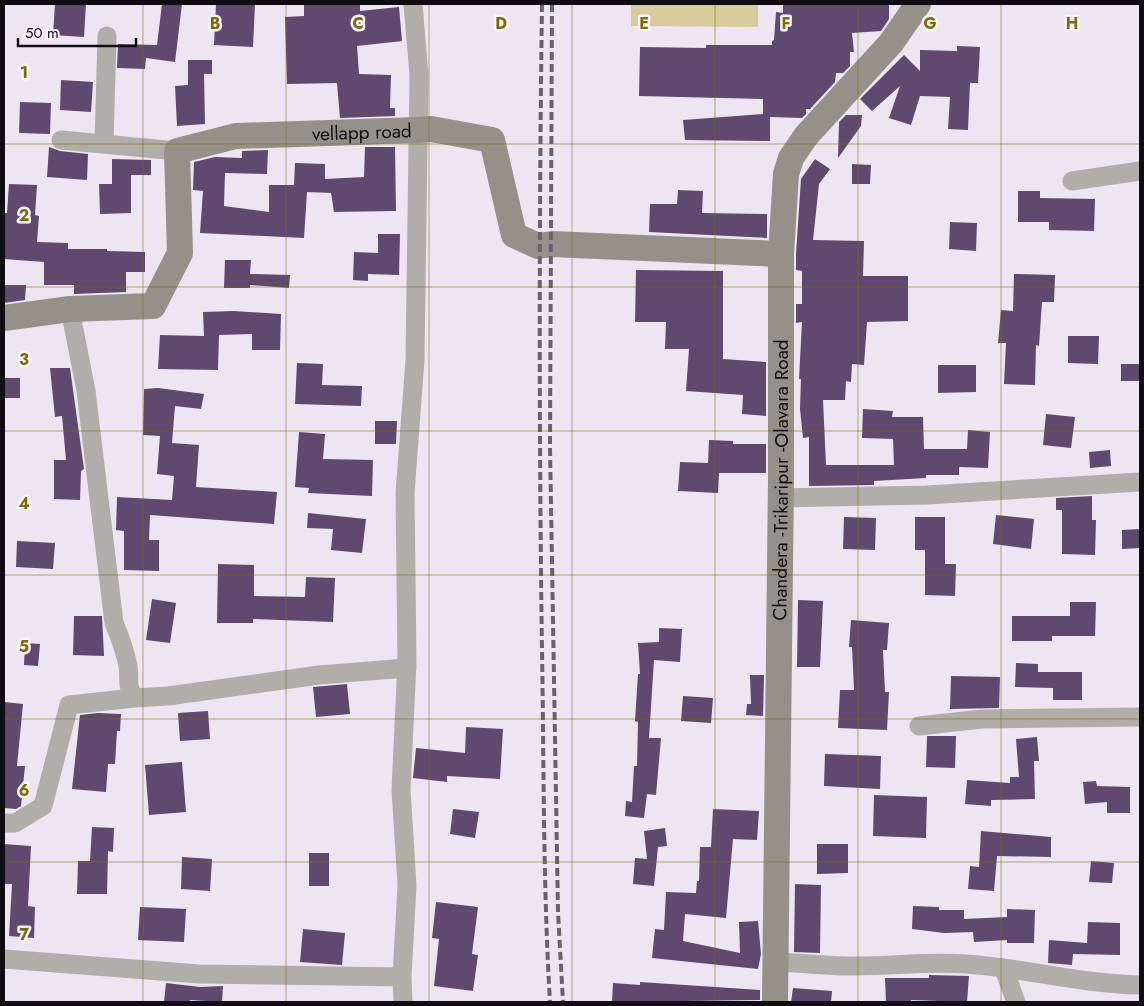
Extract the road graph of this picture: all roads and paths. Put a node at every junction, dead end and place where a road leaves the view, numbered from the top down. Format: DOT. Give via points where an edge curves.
graph roads {
  1 [pos="413,4"];
  2 [pos="918,4"];
  3 [pos="107,36"];
  4 [pos="417,130"];
  5 [pos="61,140"];
  6 [pos="104,144"];
  7 [pos="177,151"];
  8 [pos="1140,171"];
  9 [pos="1072,181"];
  10 [pos="781,254"];
  11 [pos="70,309"];
  12 [pos="4,318"];
  13 [pos="1140,482"];
  14 [pos="780,498"];
  15 [pos="407,668"];
  16 [pos="134,698"];
  17 [pos="1140,716"];
  18 [pos="918,726"];
  19 [pos="4,823"];
  20 [pos="4,959"];
  21 [pos="775,962"];
  22 [pos="1004,969"];
  23 [pos="402,977"];
  24 [pos="1140,985"];
  25 [pos="403,1002"];
  26 [pos="775,1002"];
  27 [pos="1016,1002"];
  1 -- 4 [label="street" via="419,75"];
  2 -- 10 [label="main road, Chandera -Trikaripur -Olavara Road" via="891,43 806,136 791,158 786,174"];
  3 -- 6 [label="street"];
  4 -- 7 [label="main road, vellapp road" via="236,136"];
  4 -- 10 [label="main road, vellapp road" via="431,129 492,140 514,235 538,246"];
  4 -- 15 [label="street" via="415,360 405,493"];
  5 -- 6 [label="street"];
  6 -- 7 [label="street"];
  7 -- 11 [label="main road" via="180,253 153,306"];
  8 -- 9 [label="street"];
  10 -- 14 [label="main road, Chandera -Trikaripur -Olavara Road"];
  11 -- 12 [label="main road"];
  11 -- 16 [label="street" via="86,391 114,623 121,637 128,668 128,687"];
  13 -- 14 [label="street" via="927,495"];
  14 -- 21 [label="main road, Chandera -Trikaripur -Olavara Road"];
  15 -- 16 [label="street" via="319,675"];
  15 -- 23 [label="street" via="401,790 406,886"];
  16 -- 19 [label="street" via="69,704 43,806 15,823"];
  17 -- 18 [label="street" via="982,719"];
  20 -- 23 [label="street" via="199,974"];
  21 -- 22 [label="street" via="844,966 922,962"];
  21 -- 26 [label="main road, Chandera -Trikaripur -Olavara Road"];
  22 -- 24 [label="street" via="1072,980"];
  22 -- 27 [label="street"];
  23 -- 25 [label="street"];
}
